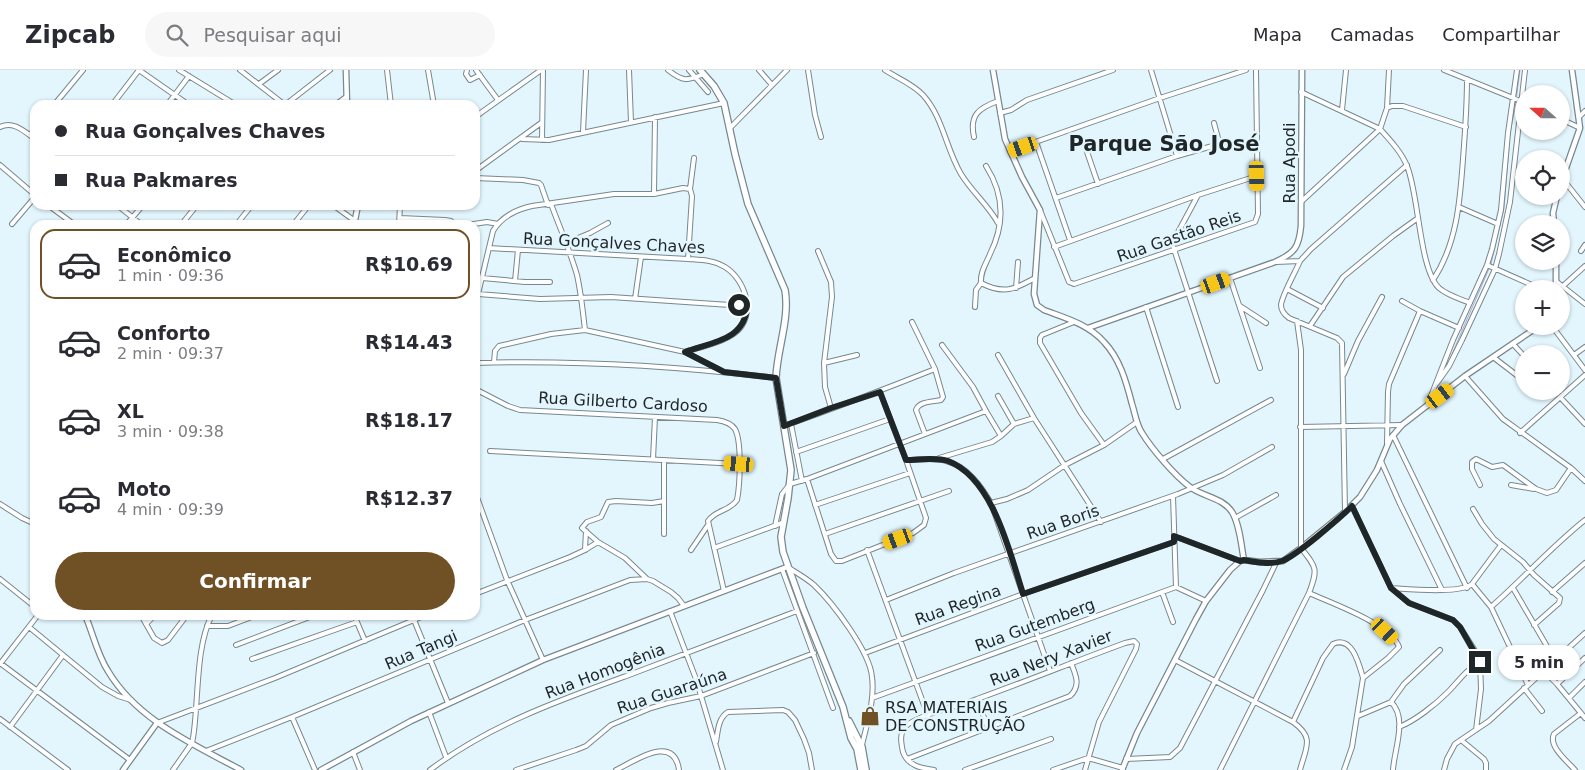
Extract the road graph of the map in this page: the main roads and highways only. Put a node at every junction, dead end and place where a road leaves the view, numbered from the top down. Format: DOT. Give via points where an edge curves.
graph roads {
  1 [pos="702,72"];
  2 [pos="847,719"];
  3 [pos="861,770"];
  4 [pos="866,770"];
  1 -- 2 [label="main road" via="724,103 748,204 786,296 776,365 791,470 781,537 785,568"];
  2 -- 3 [label="main road"];
  2 -- 4 [label="main road" via="862,748"];
}
